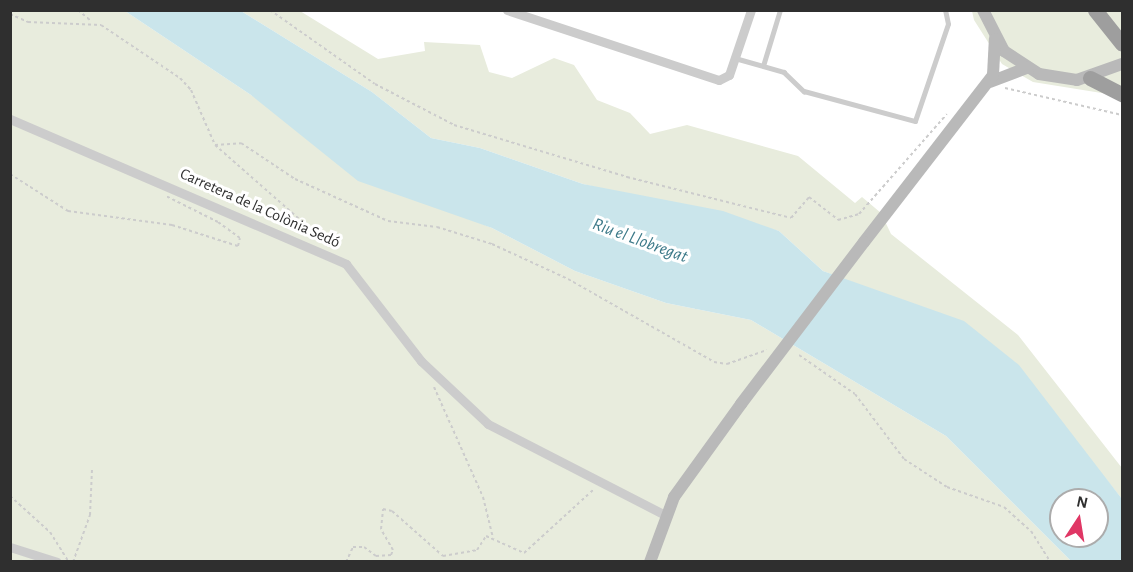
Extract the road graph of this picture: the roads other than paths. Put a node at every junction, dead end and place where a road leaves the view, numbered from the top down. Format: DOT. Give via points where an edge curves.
graph roads {
  1 [pos="507,10"];
  2 [pos="751,10"];
  3 [pos="780,10"];
  4 [pos="945,10"];
  5 [pos="983,10"];
  6 [pos="1095,10"];
  7 [pos="995,39"];
  8 [pos="1120,41"];
  9 [pos="735,58"];
  10 [pos="1122,64"];
  11 [pos="763,66"];
  12 [pos="1027,68"];
  13 [pos="1090,78"];
  14 [pos="986,84"];
  15 [pos="1122,94"];
  16 [pos="10,119"];
  17 [pos="665,515"];
  18 [pos="10,547"];
  19 [pos="57,561"];
  20 [pos="650,561"];
  1 -- 9 [label="street" via="719,80 729,75"];
  2 -- 9 [label="street"];
  3 -- 11 [label="lane"];
  4 -- 11 [label="lane" via="948,24 915,121 804,91 784,72"];
  5 -- 7 [label="main road"];
  6 -- 8 [label="highway"];
  7 -- 12 [label="main road"];
  7 -- 14 [label="main road" via="996,67"];
  9 -- 11 [label="lane"];
  10 -- 13 [label="main road"];
  12 -- 13 [label="main road" via="1058,79"];
  12 -- 14 [label="main road" via="1008,72"];
  13 -- 15 [label="highway"];
  14 -- 17 [label="main road, bridge" via="694,465"];
  16 -- 17 [label="street, Carretera de la Colònia Sedó" via="346,264 402,339 488,424"];
  17 -- 20 [label="main road"];
  18 -- 19 [label="street"];
}
